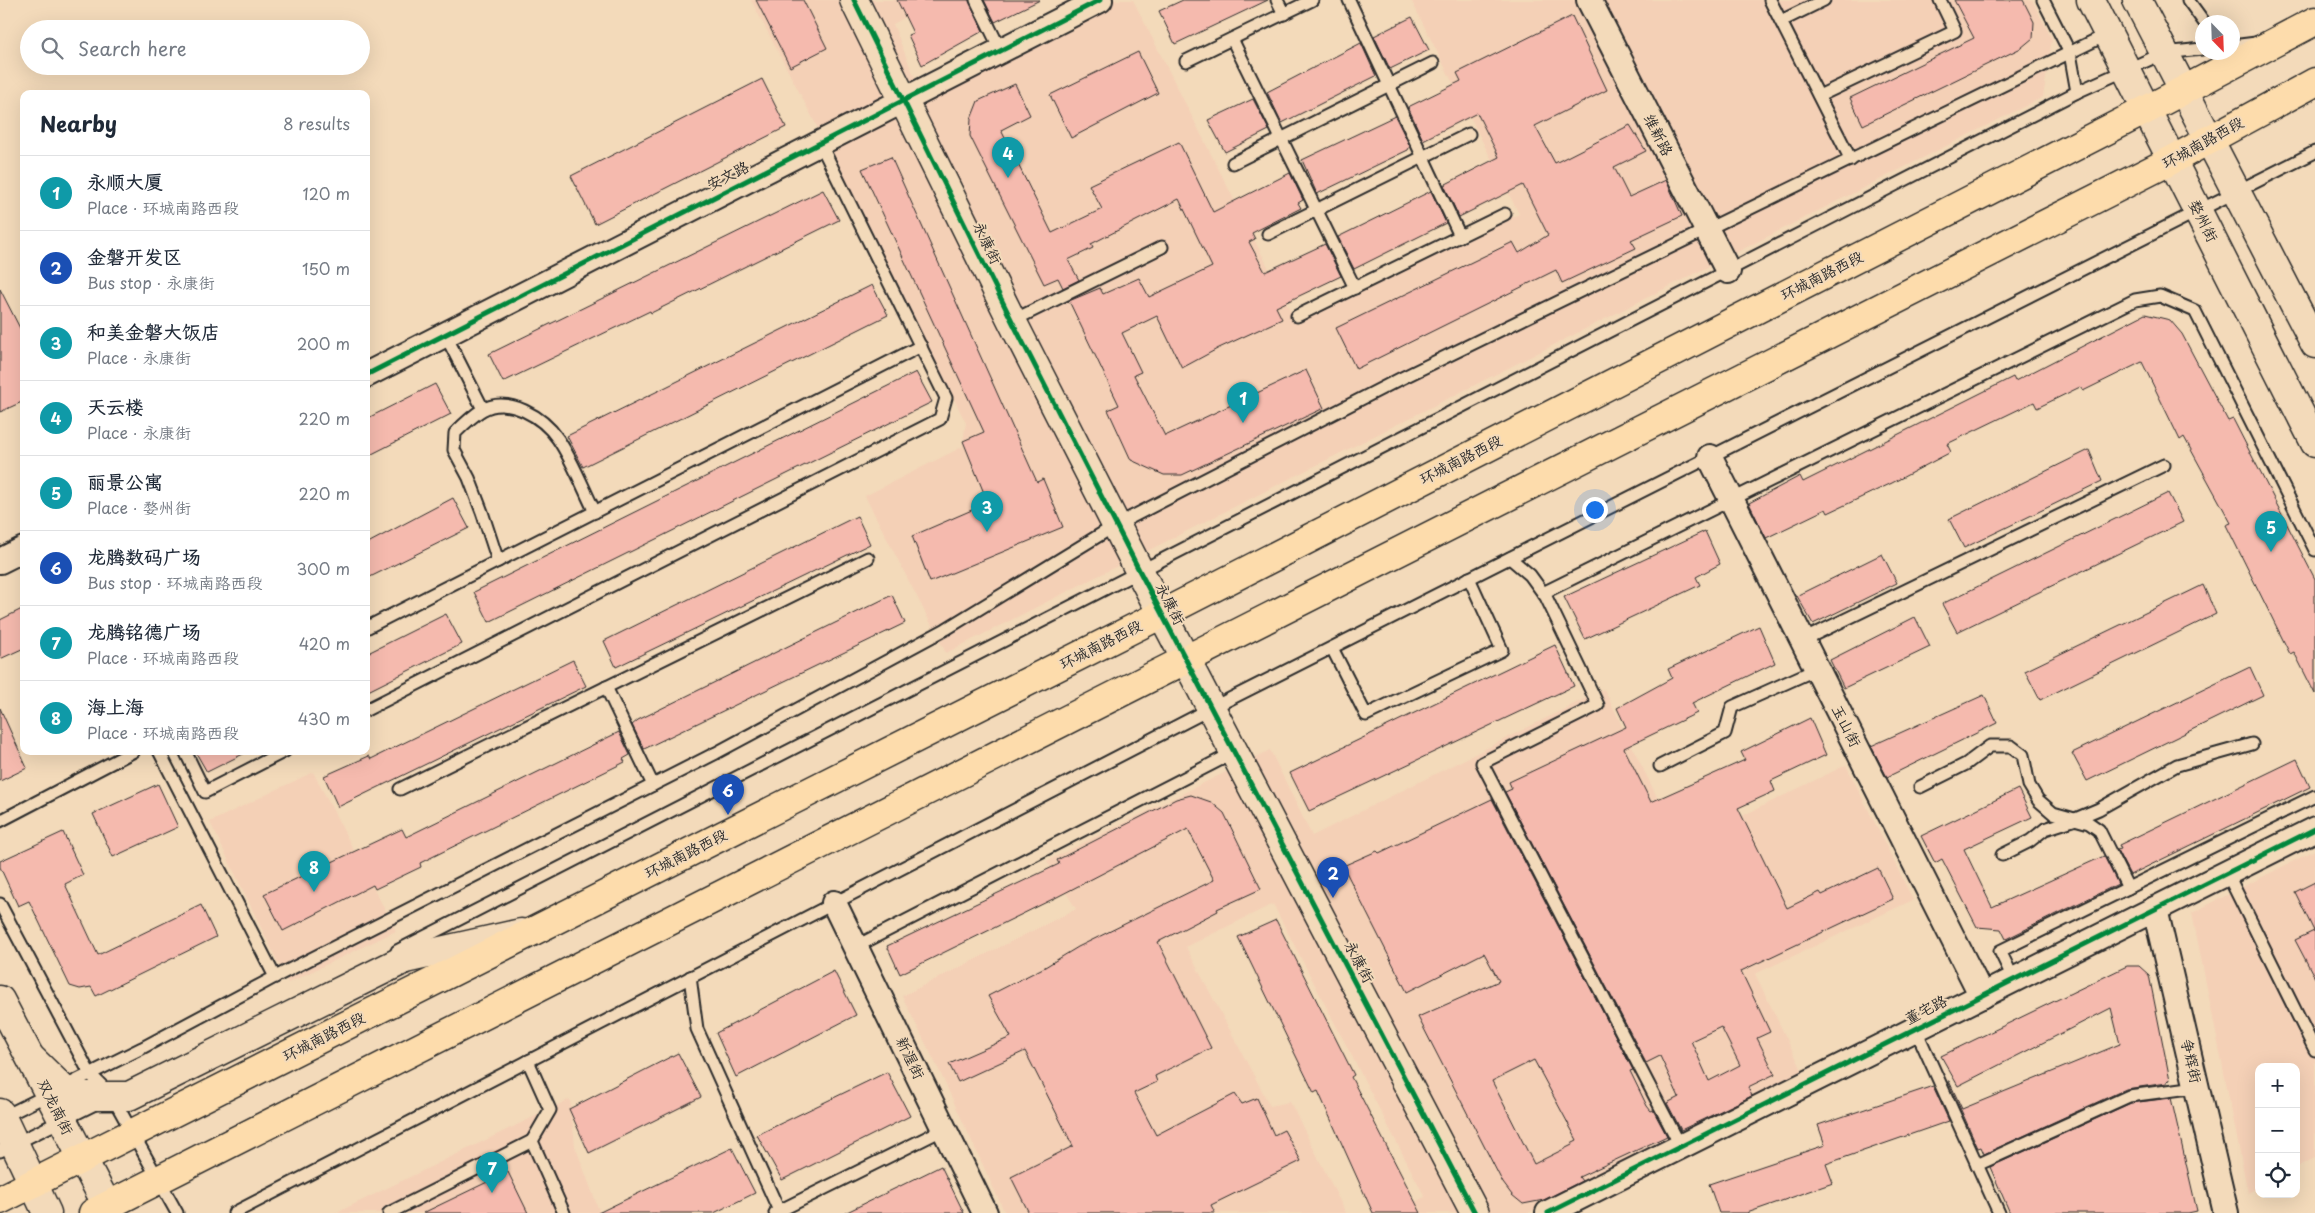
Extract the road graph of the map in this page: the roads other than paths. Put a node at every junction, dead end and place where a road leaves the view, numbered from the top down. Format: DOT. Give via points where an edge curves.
graph roads {
  1 [pos="854,0"];
  2 [pos="976,0"];
  3 [pos="1100,0"];
  4 [pos="1277,0"];
  5 [pos="1312,0"];
  6 [pos="1349,0"];
  7 [pos="1589,0"];
  8 [pos="1770,0"];
  9 [pos="1824,0"];
  10 [pos="1940,0"];
  11 [pos="2043,0"];
  12 [pos="2091,0"];
  13 [pos="2137,0"];
  14 [pos="2188,0"];
  15 [pos="1284,14"];
  16 [pos="2199,15"];
  17 [pos="1781,21"];
  18 [pos="2315,21"];
  19 [pos="2108,34"];
  20 [pos="1232,39"];
  21 [pos="2277,40"];
  22 [pos="2240,45"];
  23 [pos="2195,50"];
  24 [pos="1001,51"];
  25 [pos="2070,53"];
  26 [pos="2164,53"];
  27 [pos="1186,61"];
  28 [pos="1433,63"];
  29 [pos="2126,69"];
  30 [pos="1389,85"];
  31 [pos="2310,85"];
  32 [pos="2183,90"];
  33 [pos="2077,92"];
  34 [pos="1819,96"];
  35 [pos="903,101"];
  36 [pos="2146,110"];
  37 [pos="1470,134"];
  38 [pos="1282,139"];
  39 [pos="2209,140"];
  40 [pos="820,143"];
  41 [pos="2315,152"];
  42 [pos="1423,157"];
  43 [pos="1851,160"];
  44 [pos="2172,160"];
  45 [pos="1233,163"];
  46 [pos="2236,192"];
  47 [pos="1316,210"];
  48 [pos="2198,211"];
  49 [pos="1505,214"];
  50 [pos="1707,231"];
  51 [pos="1268,234"];
  52 [pos="1460,236"];
  53 [pos="1162,247"];
  54 [pos="1728,271"];
  55 [pos="1355,288"];
  56 [pos="1297,316"];
  57 [pos="1012,321"];
  58 [pos="445,334"];
  59 [pos="2315,344"];
  60 [pos="921,346"];
  61 [pos="370,373"];
  62 [pos="483,409"];
  63 [pos="2315,443"];
  64 [pos="1710,457"];
  65 [pos="2164,465"];
  66 [pos="1732,500"];
  67 [pos="595,512"];
  68 [pos="1116,525"];
  69 [pos="2315,550"];
  70 [pos="20,551"];
  71 [pos="868,558"];
  72 [pos="1510,558"];
  73 [pos="0,561"];
  74 [pos="498,561"];
  75 [pos="1140,572"];
  76 [pos="1469,578"];
  77 [pos="1543,593"];
  78 [pos="1162,614"];
  79 [pos="370,626"];
  80 [pos="1802,640"];
  81 [pos="1332,648"];
  82 [pos="1186,661"];
  83 [pos="1817,670"];
  84 [pos="606,687"];
  85 [pos="370,708"];
  86 [pos="1212,708"];
  87 [pos="2252,744"];
  88 [pos="1235,752"];
  89 [pos="126,755"];
  90 [pos="161,755"];
  91 [pos="187,755"];
  92 [pos="277,755"];
  93 [pos="1660,766"];
  94 [pos="653,785"];
  95 [pos="1920,787"];
  96 [pos="400,789"];
  97 [pos="2315,796"];
  98 [pos="2074,820"];
  99 [pos="0,821"];
  100 [pos="2315,829"];
  101 [pos="2002,855"];
  102 [pos="2227,873"];
  103 [pos="2128,888"];
  104 [pos="834,903"];
  105 [pos="0,904"];
  106 [pos="2155,909"];
  107 [pos="538,929"];
  108 [pos="857,946"];
  109 [pos="275,977"];
  110 [pos="690,977"];
  111 [pos="2014,980"];
  112 [pos="1982,996"];
  113 [pos="0,1000"];
  114 [pos="1916,1030"];
  115 [pos="2315,1050"];
  116 [pos="528,1061"];
  117 [pos="90,1074"];
  118 [pos="2197,1087"];
  119 [pos="55,1091"];
  120 [pos="112,1096"];
  121 [pos="1,1116"];
  122 [pos="62,1121"];
  123 [pos="944,1129"];
  124 [pos="133,1134"];
  125 [pos="532,1142"];
  126 [pos="8,1147"];
  127 [pos="1681,1147"];
  128 [pos="83,1160"];
  129 [pos="1977,1165"];
  130 [pos="159,1181"];
  131 [pos="34,1183"];
  132 [pos="0,1200"];
  133 [pos="104,1211"];
  134 [pos="778,1212"];
  135 [pos="47,1213"];
  136 [pos="176,1213"];
  137 [pos="234,1213"];
  138 [pos="389,1213"];
  139 [pos="564,1213"];
  140 [pos="985,1213"];
  141 [pos="1476,1213"];
  142 [pos="1548,1213"];
  143 [pos="1998,1213"];
  144 [pos="2226,1213"];
  1 -- 35 [label="main road, 永康街"];
  2 -- 24 [label="lane"];
  3 -- 24 [label="street, 安文路"];
  4 -- 15 [label="lane"];
  5 -- 15 [label="lane"];
  6 -- 30 [label="lane"];
  7 -- 50 [label="street, 维新路"];
  8 -- 17 [label="lane"];
  9 -- 17 [label="lane"];
  10 -- 34 [label="lane" via="1955,31"];
  11 -- 25 [label="lane"];
  12 -- 19 [label="main road, 婺州街"];
  13 -- 26 [label="main road"];
  14 -- 16 [label="lane"];
  15 -- 20 [label="lane"];
  17 -- 34 [label="lane"];
  18 -- 21 [label="main road, 环城南路西段"];
  19 -- 25 [label="lane"];
  19 -- 29 [label="main road, 婺州街"];
  20 -- 27 [label="lane"];
  20 -- 38 [label="lane"];
  21 -- 22 [label="lane"];
  21 -- 32 [label="main road, 环城南路西段"];
  23 -- 26 [label="lane"];
  24 -- 35 [label="street, 安文路"];
  25 -- 33 [label="lane"];
  25 -- 43 [label="lane"];
  26 -- 29 [label="lane"];
  26 -- 32 [label="main road"];
  28 -- 30 [label="lane"];
  29 -- 33 [label="lane"];
  29 -- 36 [label="main road, 婺州街"];
  30 -- 38 [label="lane"];
  30 -- 42 [label="lane"];
  31 -- 39 [label="main road, 环城南路西段"];
  32 -- 36 [label="main road, 环城南路西段"];
  32 -- 39 [label="main road"];
  33 -- 54 [label="lane"];
  34 -- 43 [label="lane"];
  35 -- 40 [label="street, 安文路"];
  35 -- 57 [label="main road, 永康街"];
  36 -- 44 [label="main road, 婺州街"];
  36 -- 78 [label="main road, 环城南路西段"];
  37 -- 42 [label="lane"];
  38 -- 45 [label="lane"];
  38 -- 47 [label="lane"];
  39 -- 44 [label="main road, 环城南路西段"];
  39 -- 46 [label="main road"];
  40 -- 58 [label="street, 安文路"];
  40 -- 60 [label="lane"];
  41 -- 46 [label="lane"];
  42 -- 47 [label="lane"];
  42 -- 52 [label="lane"];
  43 -- 50 [label="lane"];
  44 -- 48 [label="main road, 婺州街"];
  44 -- 82 [label="main road, 环城南路西段"];
  46 -- 48 [label="lane"];
  46 -- 59 [label="main road"];
  47 -- 51 [label="lane"];
  47 -- 55 [label="lane"];
  48 -- 63 [label="main road, 婺州街"];
  48 -- 64 [label="lane"];
  49 -- 52 [label="lane"];
  50 -- 54 [label="street, 维新路"];
  50 -- 68 [label="lane" via="1400,379"];
  52 -- 55 [label="lane"];
  53 -- 57 [label="lane"];
  54 -- 75 [label="lane"];
  55 -- 56 [label="lane"];
  57 -- 68 [label="main road, 永康街"];
  58 -- 61 [label="street, 安文路"];
  58 -- 62 [label="lane"];
  60 -- 67 [label="lane"];
  60 -- 85 [label="lane" via="946,398 940,419"];
  62 -- 67 [label="lane" via="504,405 520,408 541,421 558,438"];
  62 -- 74 [label="lane" via="455,433 454,450 479,503"];
  64 -- 66 [label="street, 玉山街"];
  64 -- 72 [label="lane"];
  65 -- 80 [label="lane"];
  66 -- 69 [label="lane" via="2135,300 2160,296 2195,310"];
  66 -- 77 [label="lane"];
  66 -- 80 [label="street, 玉山街"];
  67 -- 74 [label="lane"];
  68 -- 75 [label="main road, 永康街"];
  68 -- 94 [label="lane" via="946,629"];
  70 -- 73 [label="street"];
  71 -- 84 [label="lane"];
  72 -- 76 [label="lane"];
  72 -- 77 [label="lane" via="1530,575"];
  74 -- 79 [label="lane"];
  75 -- 78 [label="main road, 永康街"];
  75 -- 120 [label="lane"];
  76 -- 81 [label="lane"];
  76 -- 81 [label="lane" via="1502,650 1366,715"];
  77 -- 127 [label="lane" via="1598,705 1482,763"];
  78 -- 82 [label="main road, 永康街"];
  78 -- 107 [label="main road, 环城南路西段"];
  80 -- 83 [label="street, 玉山街"];
  81 -- 86 [label="lane"];
  82 -- 86 [label="main road, 永康街"];
  82 -- 130 [label="main road, 环城南路西段"];
  83 -- 93 [label="lane" via="1732,707 1725,733"];
  83 -- 112 [label="street, 玉山街"];
  84 -- 94 [label="lane"];
  84 -- 96 [label="lane"];
  86 -- 88 [label="main road, 永康街"];
  86 -- 104 [label="lane"];
  87 -- 98 [label="lane" via="2176,765"];
  88 -- 108 [label="lane"];
  88 -- 141 [label="main road, 永康街"];
  89 -- 99 [label="lane"];
  90 -- 109 [label="lane"];
  91 -- 92 [label="lane" via="205,792"];
  94 -- 109 [label="lane"];
  95 -- 98 [label="lane" via="1966,764 1990,746 2011,746 2023,755 2029,785 2038,800 2053,813"];
  97 -- 103 [label="lane"];
  98 -- 101 [label="lane" via="2045,829 2030,841"];
  98 -- 103 [label="lane" via="2089,823 2099,830"];
  100 -- 102 [label="street, 董宅路"];
  102 -- 106 [label="street, 董宅路"];
  102 -- 115 [label="lane"];
  103 -- 111 [label="lane" via="2000,951"];
  104 -- 108 [label="street, 新渥街"];
  104 -- 110 [label="lane"];
  105 -- 117 [label="lane"];
  106 -- 111 [label="street, 董宅路"];
  106 -- 118 [label="street, 争辉街"];
  107 -- 120 [label="main road" via="405,959 129,1096"];
  107 -- 124 [label="main road, 环城南路西段"];
  108 -- 123 [label="street, 新渥街"];
  109 -- 117 [label="lane"];
  110 -- 116 [label="lane"];
  110 -- 134 [label="lane" via="697,1030"];
  111 -- 112 [label="street, 董宅路"];
  112 -- 114 [label="street, 董宅路"];
  113 -- 119 [label="main road, 双龙南街" via="31,1058"];
  114 -- 127 [label="street, 董宅路"];
  114 -- 129 [label="lane"];
  116 -- 125 [label="lane" via="550,1110"];
  116 -- 137 [label="lane"];
  117 -- 119 [label="lane"];
  117 -- 120 [label="lane"];
  118 -- 129 [label="lane" via="2129,1096"];
  118 -- 144 [label="street, 争辉街"];
  119 -- 120 [label="main road" via="70,1096"];
  119 -- 121 [label="lane"];
  119 -- 122 [label="main road, 双龙南街"];
  120 -- 122 [label="lane"];
  120 -- 124 [label="lane"];
  121 -- 126 [label="main road"];
  122 -- 126 [label="lane"];
  122 -- 128 [label="main road, 双龙南街"];
  123 -- 134 [label="lane"];
  123 -- 140 [label="street, 新渥街"];
  124 -- 128 [label="main road, 环城南路西段"];
  124 -- 130 [label="lane"];
  125 -- 138 [label="lane"];
  125 -- 139 [label="lane"];
  126 -- 131 [label="main road"];
  127 -- 142 [label="street, 董宅路"];
  128 -- 131 [label="main road, 环城南路西段"];
  128 -- 133 [label="main road, 双龙南街"];
  129 -- 143 [label="lane"];
  130 -- 133 [label="main road, 环城南路西段"];
  130 -- 136 [label="lane"];
  131 -- 132 [label="main road, 环城南路西段"];
  131 -- 135 [label="main road"];
}
